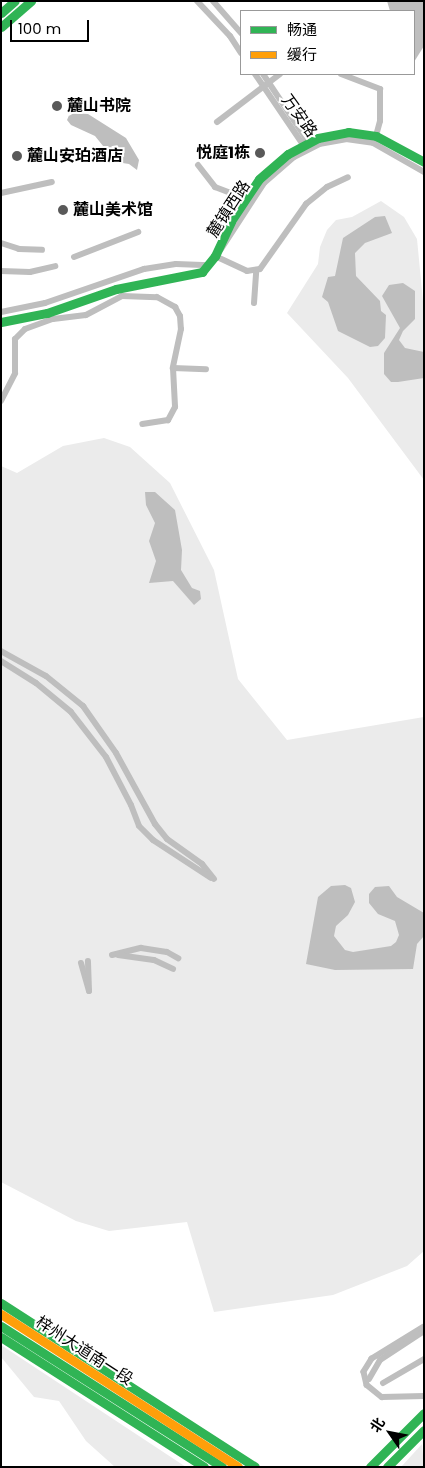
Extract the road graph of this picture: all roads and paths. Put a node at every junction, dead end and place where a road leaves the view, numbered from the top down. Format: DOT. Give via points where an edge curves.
graph roads {
  1 [pos="15,1"];
  2 [pos="31,1"];
  3 [pos="197,1"];
  4 [pos="213,1"];
  5 [pos="1,13"];
  6 [pos="1,27"];
  7 [pos="240,31"];
  8 [pos="240,51"];
  9 [pos="256,75"];
  10 [pos="264,75"];
  11 [pos="278,75"];
  12 [pos="343,75"];
  13 [pos="268,82"];
  14 [pos="262,86"];
  15 [pos="217,122"];
  16 [pos="375,140"];
  17 [pos="305,146"];
  18 [pos="424,162"];
  19 [pos="198,165"];
  20 [pos="424,172"];
  21 [pos="348,177"];
  22 [pos="52,182"];
  23 [pos="1,193"];
  24 [pos="247,199"];
  25 [pos="138,232"];
  26 [pos="1,243"];
  27 [pos="42,250"];
  28 [pos="217,254"];
  29 [pos="74,257"];
  30 [pos="209,265"];
  31 [pos="55,266"];
  32 [pos="1,271"];
  33 [pos="256,271"];
  34 [pos="254,303"];
  35 [pos="1,312"];
  36 [pos="1,322"];
  37 [pos="173,368"];
  38 [pos="206,369"];
  39 [pos="1,401"];
  40 [pos="142,424"];
  41 [pos="1,650"];
  42 [pos="1,661"];
  43 [pos="178,958"];
  44 [pos="173,969"];
  45 [pos="1,1303"];
  46 [pos="1,1312"];
  47 [pos="1,1326"];
  48 [pos="424,1331"];
  49 [pos="1,1337"];
  50 [pos="424,1359"];
  51 [pos="93,1362"];
  52 [pos="369,1379"];
  53 [pos="383,1383"];
  54 [pos="424,1414"];
  55 [pos="150,1416"];
  56 [pos="424,1430"];
  57 [pos="204,1467"];
  58 [pos="222,1467"];
  59 [pos="238,1467"];
  60 [pos="255,1467"];
  61 [pos="370,1467"];
  62 [pos="387,1467"];
  1 -- 5 [label="main road"];
  2 -- 6 [label="main road"];
  3 -- 8 [label="street"];
  4 -- 7 [label="street"];
  9 -- 14 [label="street, 万安路"];
  10 -- 13 [label="street, 万安路"];
  11 -- 13 [label="street"];
  12 -- 16 [label="street" via="380,90 382,112"];
  13 -- 14 [label="street"];
  13 -- 17 [label="street, 万安路"];
  14 -- 15 [label="street"];
  14 -- 17 [label="street, 万安路"];
  16 -- 17 [label="main road" via="348,132"];
  16 -- 18 [label="main road"];
  16 -- 20 [label="street"];
  17 -- 24 [label="main road" via="273,165"];
  19 -- 24 [label="street" via="216,187"];
  21 -- 33 [label="street" via="327,187 306,204 264,265"];
  22 -- 23 [label="street"];
  24 -- 28 [label="main road"];
  25 -- 29 [label="street"];
  26 -- 27 [label="street"];
  28 -- 30 [label="main road"];
  28 -- 33 [label="street" via="247,271"];
  30 -- 35 [label="street" via="176,264 144,269 45,303"];
  30 -- 36 [label="main road" via="196,274 116,289 47,313"];
  31 -- 32 [label="street" via="30,272"];
  33 -- 34 [label="street"];
  37 -- 38 [label="street"];
  37 -- 39 [label="street" via="181,329 175,307 157,296 122,296 86,315 53,319 19,334 13,346 15,372"];
  37 -- 40 [label="street" via="172,415 162,423"];
  41 -- 42 [label="street" via="58,684 83,706 116,753 155,824 168,839 202,864 214,880 138,826 132,804 106,757 70,712 36,683"];
  43 -- 44 [label="street" via="141,948 112,955 139,956"];
  45 -- 51 [label="main road"];
  46 -- 51 [label="main road"];
  46 -- 55 [label="main road, 梓州大道南一段"];
  47 -- 55 [label="main road, 梓州大道南一段"];
  48 -- 52 [label="street" via="380,1360"];
  49 -- 57 [label="main road"];
  50 -- 53 [label="street"];
  51 -- 60 [label="main road"];
  54 -- 61 [label="main road"];
  55 -- 58 [label="main road"];
  55 -- 59 [label="main road"];
  56 -- 62 [label="main road"];
}
